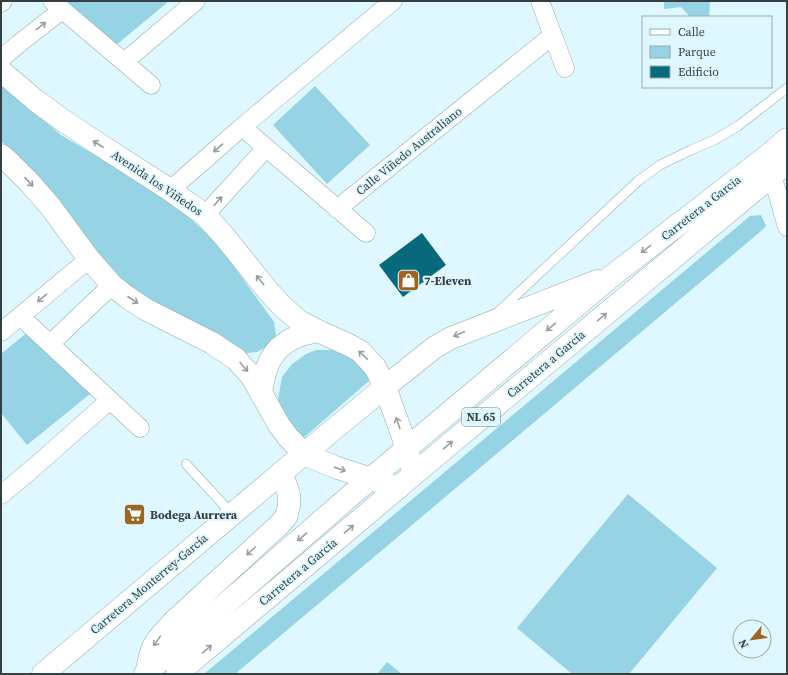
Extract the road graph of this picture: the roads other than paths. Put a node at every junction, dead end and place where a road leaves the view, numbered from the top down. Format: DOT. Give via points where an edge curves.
graph roads {
  1 [pos="3,1"];
  2 [pos="196,1"];
  3 [pos="393,1"];
  4 [pos="540,1"];
  5 [pos="1,3"];
  6 [pos="57,5"];
  7 [pos="552,36"];
  8 [pos="1,59"];
  9 [pos="124,62"];
  10 [pos="566,68"];
  11 [pos="1,71"];
  12 [pos="151,85"];
  13 [pos="787,88"];
  14 [pos="242,127"];
  15 [pos="787,139"];
  16 [pos="266,148"];
  17 [pos="1,155"];
  18 [pos="776,165"];
  19 [pos="170,190"];
  20 [pos="337,209"];
  21 [pos="205,215"];
  22 [pos="787,227"];
  23 [pos="366,233"];
  24 [pos="89,259"];
  25 [pos="613,275"];
  26 [pos="112,285"];
  27 [pos="20,316"];
  28 [pos="485,324"];
  29 [pos="318,331"];
  30 [pos="1,332"];
  31 [pos="50,344"];
  32 [pos="385,387"];
  33 [pos="261,394"];
  34 [pos="110,400"];
  35 [pos="140,428"];
  36 [pos="406,449"];
  37 [pos="304,454"];
  38 [pos="186,464"];
  39 [pos="281,473"];
  40 [pos="414,474"];
  41 [pos="371,478"];
  42 [pos="398,488"];
  43 [pos="1,495"];
  44 [pos="232,514"];
  45 [pos="43,674"];
  46 [pos="145,674"];
  47 [pos="178,674"];
  1 -- 5 [label="street"];
  2 -- 9 [label="street"];
  3 -- 14 [label="street"];
  4 -- 7 [label="street"];
  8 -- 6 [label="street, one-way"];
  6 -- 9 [label="street"];
  7 -- 10 [label="street"];
  7 -- 20 [label="street, Calle Viñedo Australiano"];
  9 -- 12 [label="street"];
  19 -- 11 [label="main road, Avenida los Viñedos, one-way" via="61,119"];
  13 -- 28 [label="lane" via="738,126 660,165 638,181"];
  14 -- 16 [label="street"];
  14 -- 19 [label="street, one-way"];
  15 -- 18 [label="main road, Carretera a Garcia / NL 65"];
  16 -- 20 [label="street"];
  21 -- 16 [label="street, one-way"];
  17 -- 24 [label="main road, one-way" via="50,206"];
  18 -- 22 [label="street"];
  18 -- 25 [label="main road, Carretera a Garcia / NL 65, one-way"];
  40 -- 18 [label="main road, Carretera a García / NL 65, one-way"];
  19 -- 21 [label="main road, Avenida los Viñedos"];
  20 -- 23 [label="street"];
  29 -- 21 [label="main road, Avenida los Viñedos, one-way" via="299,321 282,306"];
  24 -- 26 [label="main road"];
  24 -- 27 [label="street, one-way"];
  25 -- 28 [label="main road, Carretera Monterrey-García"];
  25 -- 36 [label="main road, Carretera a García / NL 65, one-way"];
  26 -- 31 [label="street"];
  26 -- 33 [label="main road, one-way" via="145,309 212,343 236,359 252,377"];
  27 -- 30 [label="street"];
  27 -- 31 [label="street"];
  28 -- 32 [label="main road, Carretera Monterrey-García, one-way" via="435,347"];
  32 -- 29 [label="main road, Avenida los Viñedos, one-way" via="375,367 360,351"];
  29 -- 33 [label="main road" via="294,338 276,352 265,372"];
  31 -- 34 [label="street"];
  36 -- 32 [label="main road, Avenida los Viñedos, one-way"];
  32 -- 37 [label="main road, Carretera Monterrey-García"];
  33 -- 37 [label="main road" via="279,425"];
  34 -- 35 [label="street"];
  34 -- 43 [label="street"];
  36 -- 40 [label="main road, Avenida los Viñedos"];
  36 -- 41 [label="main road, Carretera a García / NL 65"];
  37 -- 39 [label="main road, Carretera Monterrey-García"];
  37 -- 41 [label="main road, one-way" via="334,467"];
  38 -- 44 [label="lane"];
  39 -- 44 [label="main road, Carretera Monterrey-García"];
  39 -- 46 [label="main road, one-way" via="289,495 286,517 174,621 153,647"];
  40 -- 42 [label="main road, Carretera a García / NL 65"];
  41 -- 42 [label="main road"];
  41 -- 46 [label="main road, Carretera a García / NL 65, one-way"];
  47 -- 42 [label="main road, Carretera a García / NL 65, one-way"];
  44 -- 45 [label="main road, Carretera Monterrey-García"];
}
